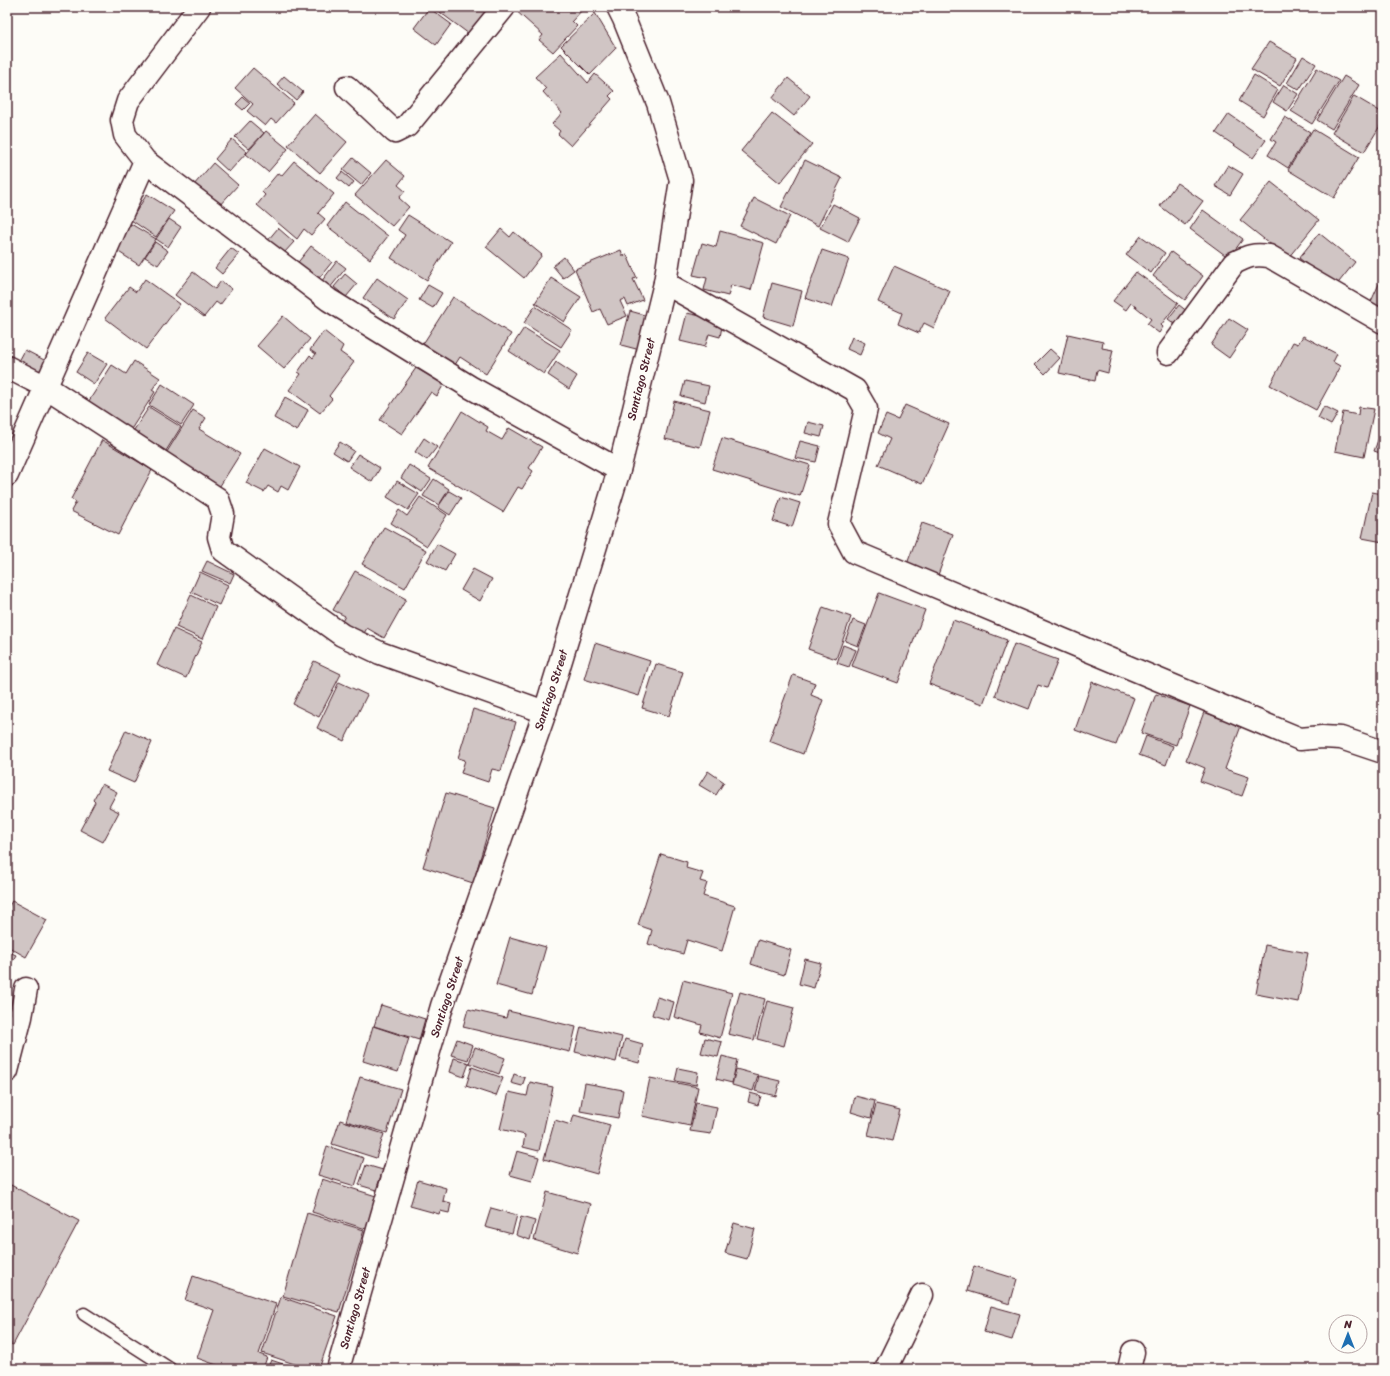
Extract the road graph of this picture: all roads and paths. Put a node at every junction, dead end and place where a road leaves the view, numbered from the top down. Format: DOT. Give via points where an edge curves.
graph roads {
  1 [pos="199,7"];
  2 [pos="504,7"];
  3 [pos="618,7"];
  4 [pos="347,87"];
  5 [pos="145,160"];
  6 [pos="665,283"];
  7 [pos="1383,322"];
  8 [pos="1168,353"];
  9 [pos="7,367"];
  10 [pos="46,387"];
  11 [pos="619,470"];
  12 [pos="7,475"];
  13 [pos="545,712"];
  14 [pos="1383,752"];
  15 [pos="26,989"];
  16 [pos="7,1071"];
  17 [pos="922,1295"];
  18 [pos="84,1314"];
  19 [pos="170,1369"];
  20 [pos="338,1369"];
  21 [pos="886,1369"];
  1 -- 5 [label="street" via="128,101 122,120 125,135"];
  2 -- 4 [label="street" via="407,126 395,132"];
  3 -- 6 [label="street, Santiago Street" via="658,103 681,180"];
  5 -- 10 [label="street"];
  5 -- 11 [label="street" via="329,300 470,387"];
  6 -- 11 [label="street, Santiago Street"];
  6 -- 14 [label="street" via="855,390 866,409 839,524 854,552 1300,739 1341,738"];
  7 -- 8 [label="street" via="1269,256 1256,254 1234,263"];
  9 -- 10 [label="street"];
  10 -- 12 [label="street"];
  10 -- 13 [label="street" via="218,499 223,514 219,537 223,550 342,635 380,654"];
  11 -- 13 [label="street, Santiago Street"];
  13 -- 20 [label="street, Santiago Street" via="442,1006"];
  15 -- 16 [label="street"];
  17 -- 21 [label="street"];
  18 -- 19 [label="lane"];
}
